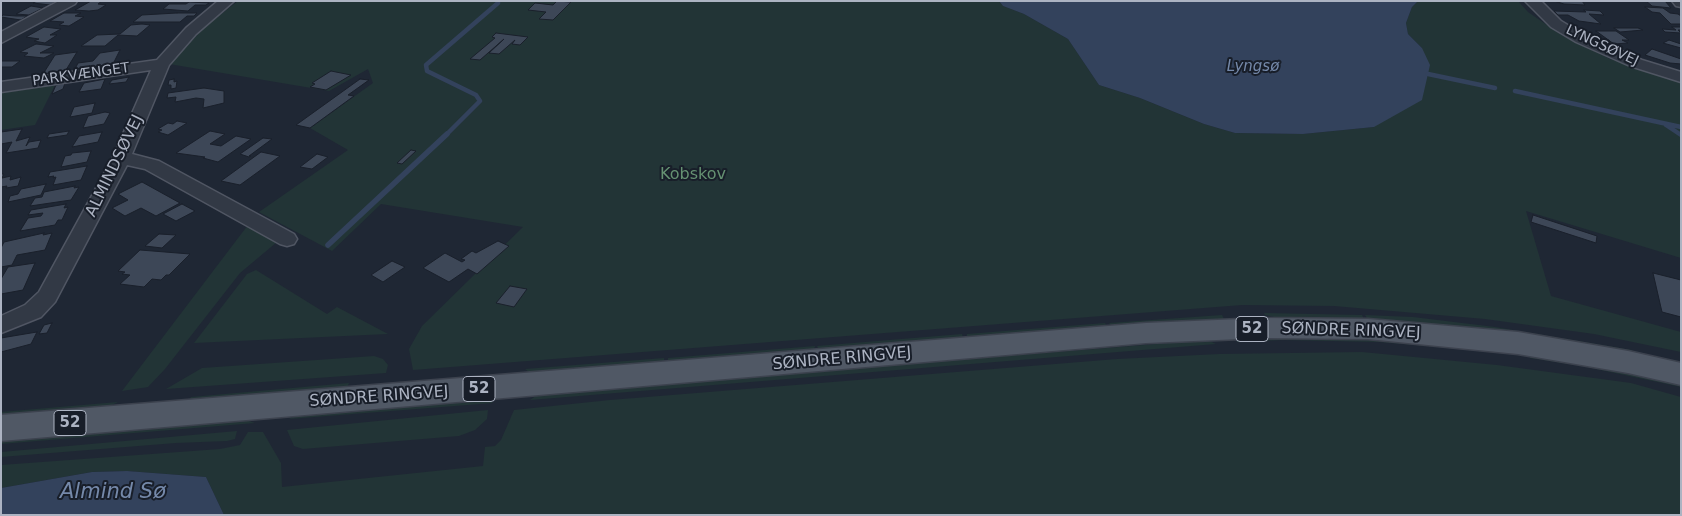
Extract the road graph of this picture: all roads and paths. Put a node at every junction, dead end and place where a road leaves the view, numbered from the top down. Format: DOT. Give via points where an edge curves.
graph roads {
  1 [pos="70,1"];
  2 [pos="227,1"];
  3 [pos="1532,1"];
  4 [pos="1,21"];
  5 [pos="28,24"];
  6 [pos="1,38"];
  7 [pos="162,64"];
  8 [pos="1681,77"];
  9 [pos="1,87"];
  10 [pos="121,159"];
  11 [pos="287,239"];
  12 [pos="1,325"];
  13 [pos="1681,374"];
  14 [pos="1,428"];
  1 -- 5 [label="street"];
  2 -- 7 [label="street, ALMINDSØVEJ" via="191,31"];
  3 -- 8 [label="street, LYNGSØVEJ" via="1556,24 1581,39 1636,63"];
  4 -- 5 [label="street"];
  5 -- 6 [label="street"];
  7 -- 9 [label="street, PARKVÆNGET"];
  7 -- 10 [label="street, ALMINDSØVEJ"];
  10 -- 11 [label="street" via="144,162"];
  10 -- 12 [label="street, ALMINDSØVEJ" via="47,297 33,311"];
  13 -- 14 [label="main road, SØNDRE RINGVEJ / 52" via="1518,343 1368,329 1266,328 1136,334"];
}
